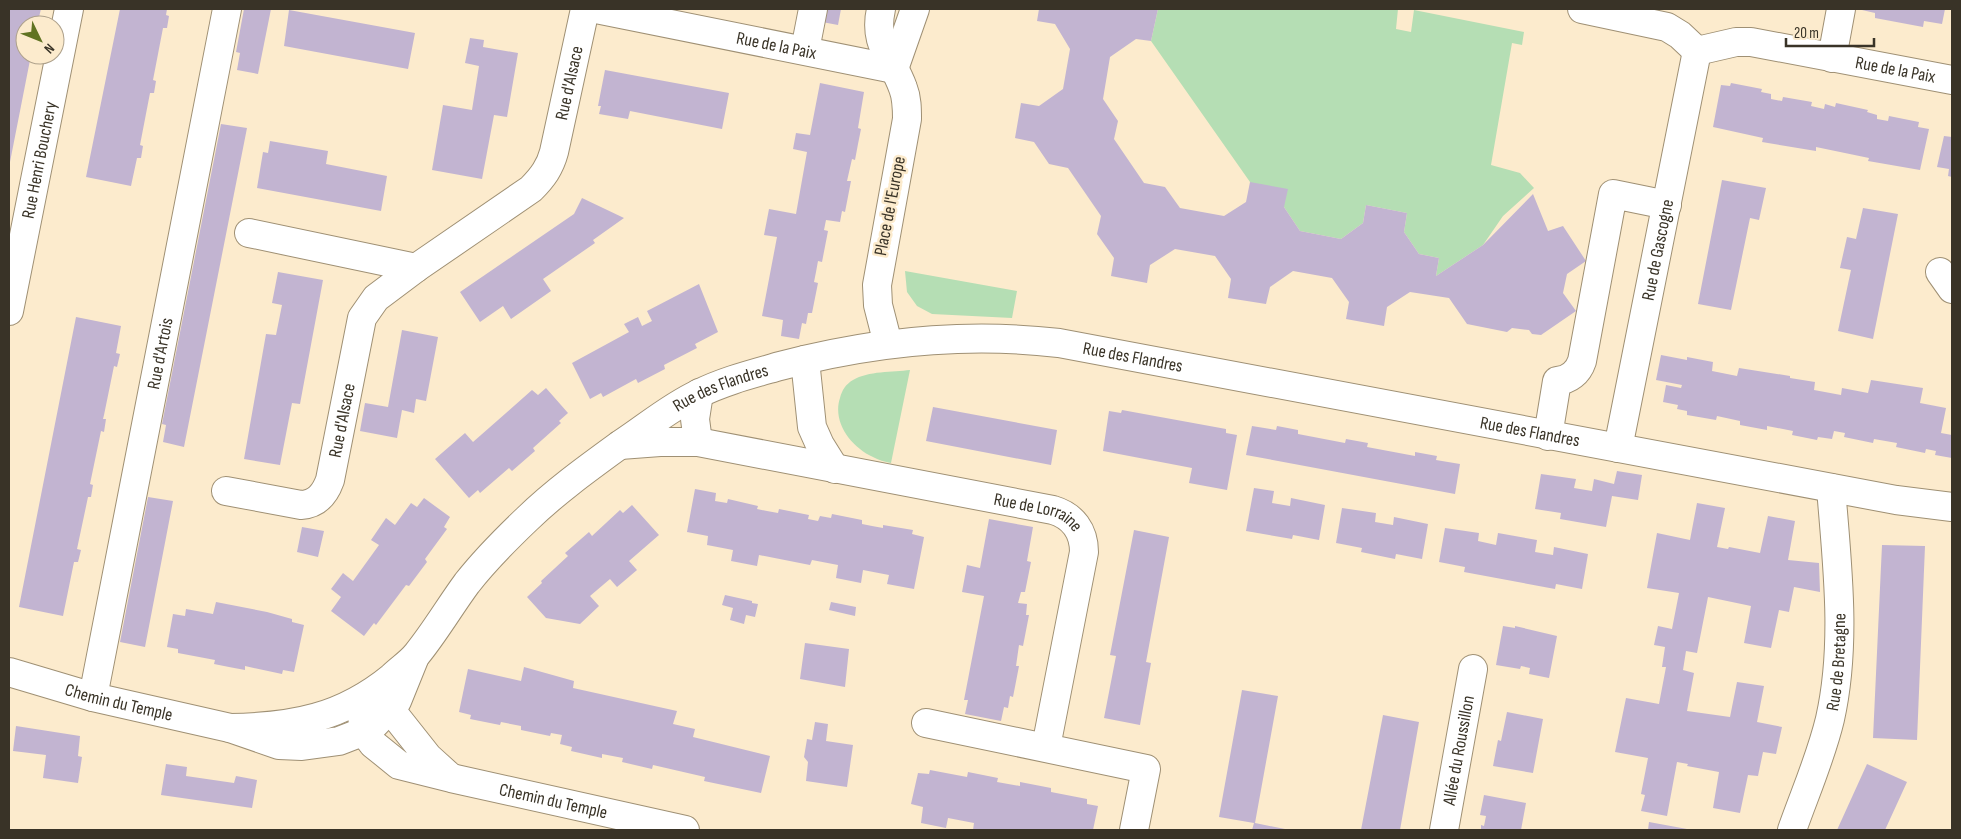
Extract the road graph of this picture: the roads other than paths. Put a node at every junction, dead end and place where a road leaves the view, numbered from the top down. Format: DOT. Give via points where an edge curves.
graph roads {
  1 [pos="69,9"];
  2 [pos="227,9"];
  3 [pos="584,9"];
  4 [pos="596,9"];
  5 [pos="813,9"];
  6 [pos="881,9"];
  7 [pos="915,9"];
  8 [pos="1582,9"];
  9 [pos="1841,9"];
  10 [pos="805,50"];
  11 [pos="1697,51"];
  12 [pos="1832,58"];
  13 [pos="894,69"];
  14 [pos="1952,80"];
  15 [pos="1667,205"];
  16 [pos="249,233"];
  17 [pos="416,268"];
  18 [pos="9,311"];
  19 [pos="888,344"];
  20 [pos="805,360"];
  21 [pos="699,393"];
  22 [pos="812,427"];
  23 [pos="1548,436"];
  24 [pos="698,442"];
  25 [pos="620,446"];
  26 [pos="1618,448"];
  27 [pos="785,459"];
  28 [pos="835,468"];
  29 [pos="1831,488"];
  30 [pos="226,491"];
  31 [pos="1952,506"];
  32 [pos="1473,669"];
  33 [pos="9,672"];
  34 [pos="93,697"];
  35 [pos="380,702"];
  36 [pos="926,723"];
  37 [pos="230,728"];
  38 [pos="364,732"];
  39 [pos="1046,747"];
  40 [pos="451,778"];
  41 [pos="686,830"];
  42 [pos="1134,830"];
  43 [pos="1444,830"];
  44 [pos="1792,830"];
  1 -- 18 [label="street, Rue Henri Bouchery"];
  2 -- 34 [label="street, Rue d'Artois"];
  3 -- 17 [label="street, Rue d'Alsace" via="550,166 531,190"];
  4 -- 10 [label="street, Rue de la Paix"];
  5 -- 10 [label="street"];
  6 -- 13 [label="street, Place de l'Europe" via="878,23 880,41"];
  7 -- 13 [label="street"];
  8 -- 11 [label="street" via="1667,28"];
  9 -- 12 [label="street"];
  10 -- 13 [label="street, Rue de la Paix"];
  11 -- 12 [label="street, Rue de la Paix" via="1729,43 1752,42"];
  11 -- 15 [label="street, Rue de Gascogne"];
  12 -- 14 [label="street, Rue de la Paix"];
  13 -- 19 [label="street, Place de l'Europe" via="903,89 907,119 876,285"];
  15 -- 23 [label="street" via="1614,194 1582,361 1574,374 1557,382"];
  15 -- 26 [label="street, Rue de Gascogne"];
  16 -- 17 [label="street"];
  17 -- 30 [label="street, Rue d'Alsace" via="376,298 362,318 330,480 324,494 301,505"];
  19 -- 20 [label="street, Rue des Flandres"];
  19 -- 23 [label="street, Rue des Flandres" via="918,340 1011,338 1058,343"];
  20 -- 21 [label="street, Rue des Flandres" via="728,381"];
  20 -- 22 [label="street"];
  21 -- 24 [label="street" via="694,419"];
  21 -- 25 [label="street, Rue des Flandres" via="675,405"];
  22 -- 27 [label="street" via="802,446"];
  22 -- 28 [label="street"];
  23 -- 26 [label="street, Rue des Flandres"];
  24 -- 25 [label="street, Rue de Lorraine"];
  24 -- 27 [label="street, Rue de Lorraine"];
  25 -- 35 [label="street, Rue des Flandres" via="562,487 510,535 467,584"];
  26 -- 29 [label="street, Rue des Flandres"];
  27 -- 28 [label="street, Rue de Lorraine"];
  28 -- 39 [label="street, Rue de Lorraine" via="1053,510 1076,524 1082,534 1084,552"];
  29 -- 31 [label="street, Rue des Flandres"];
  29 -- 44 [label="street, Rue de Bretagne" via="1839,607 1835,684 1822,748"];
  32 -- 43 [label="street, Allée du Roussillon"];
  33 -- 34 [label="street, Chemin du Temple"];
  34 -- 37 [label="street, Chemin du Temple"];
  35 -- 37 [label="street, Chemin du Temple" via="350,706 309,720 265,728"];
  35 -- 38 [label="street" via="364,705 361,718"];
  35 -- 40 [label="street, Chemin du Temple"];
  36 -- 39 [label="street"];
  37 -- 38 [label="street, Chemin du Temple" via="291,747 339,741"];
  38 -- 40 [label="street, Chemin du Temple" via="398,765"];
  39 -- 42 [label="street" via="1146,769"];
  40 -- 41 [label="street, Chemin du Temple"];
}
